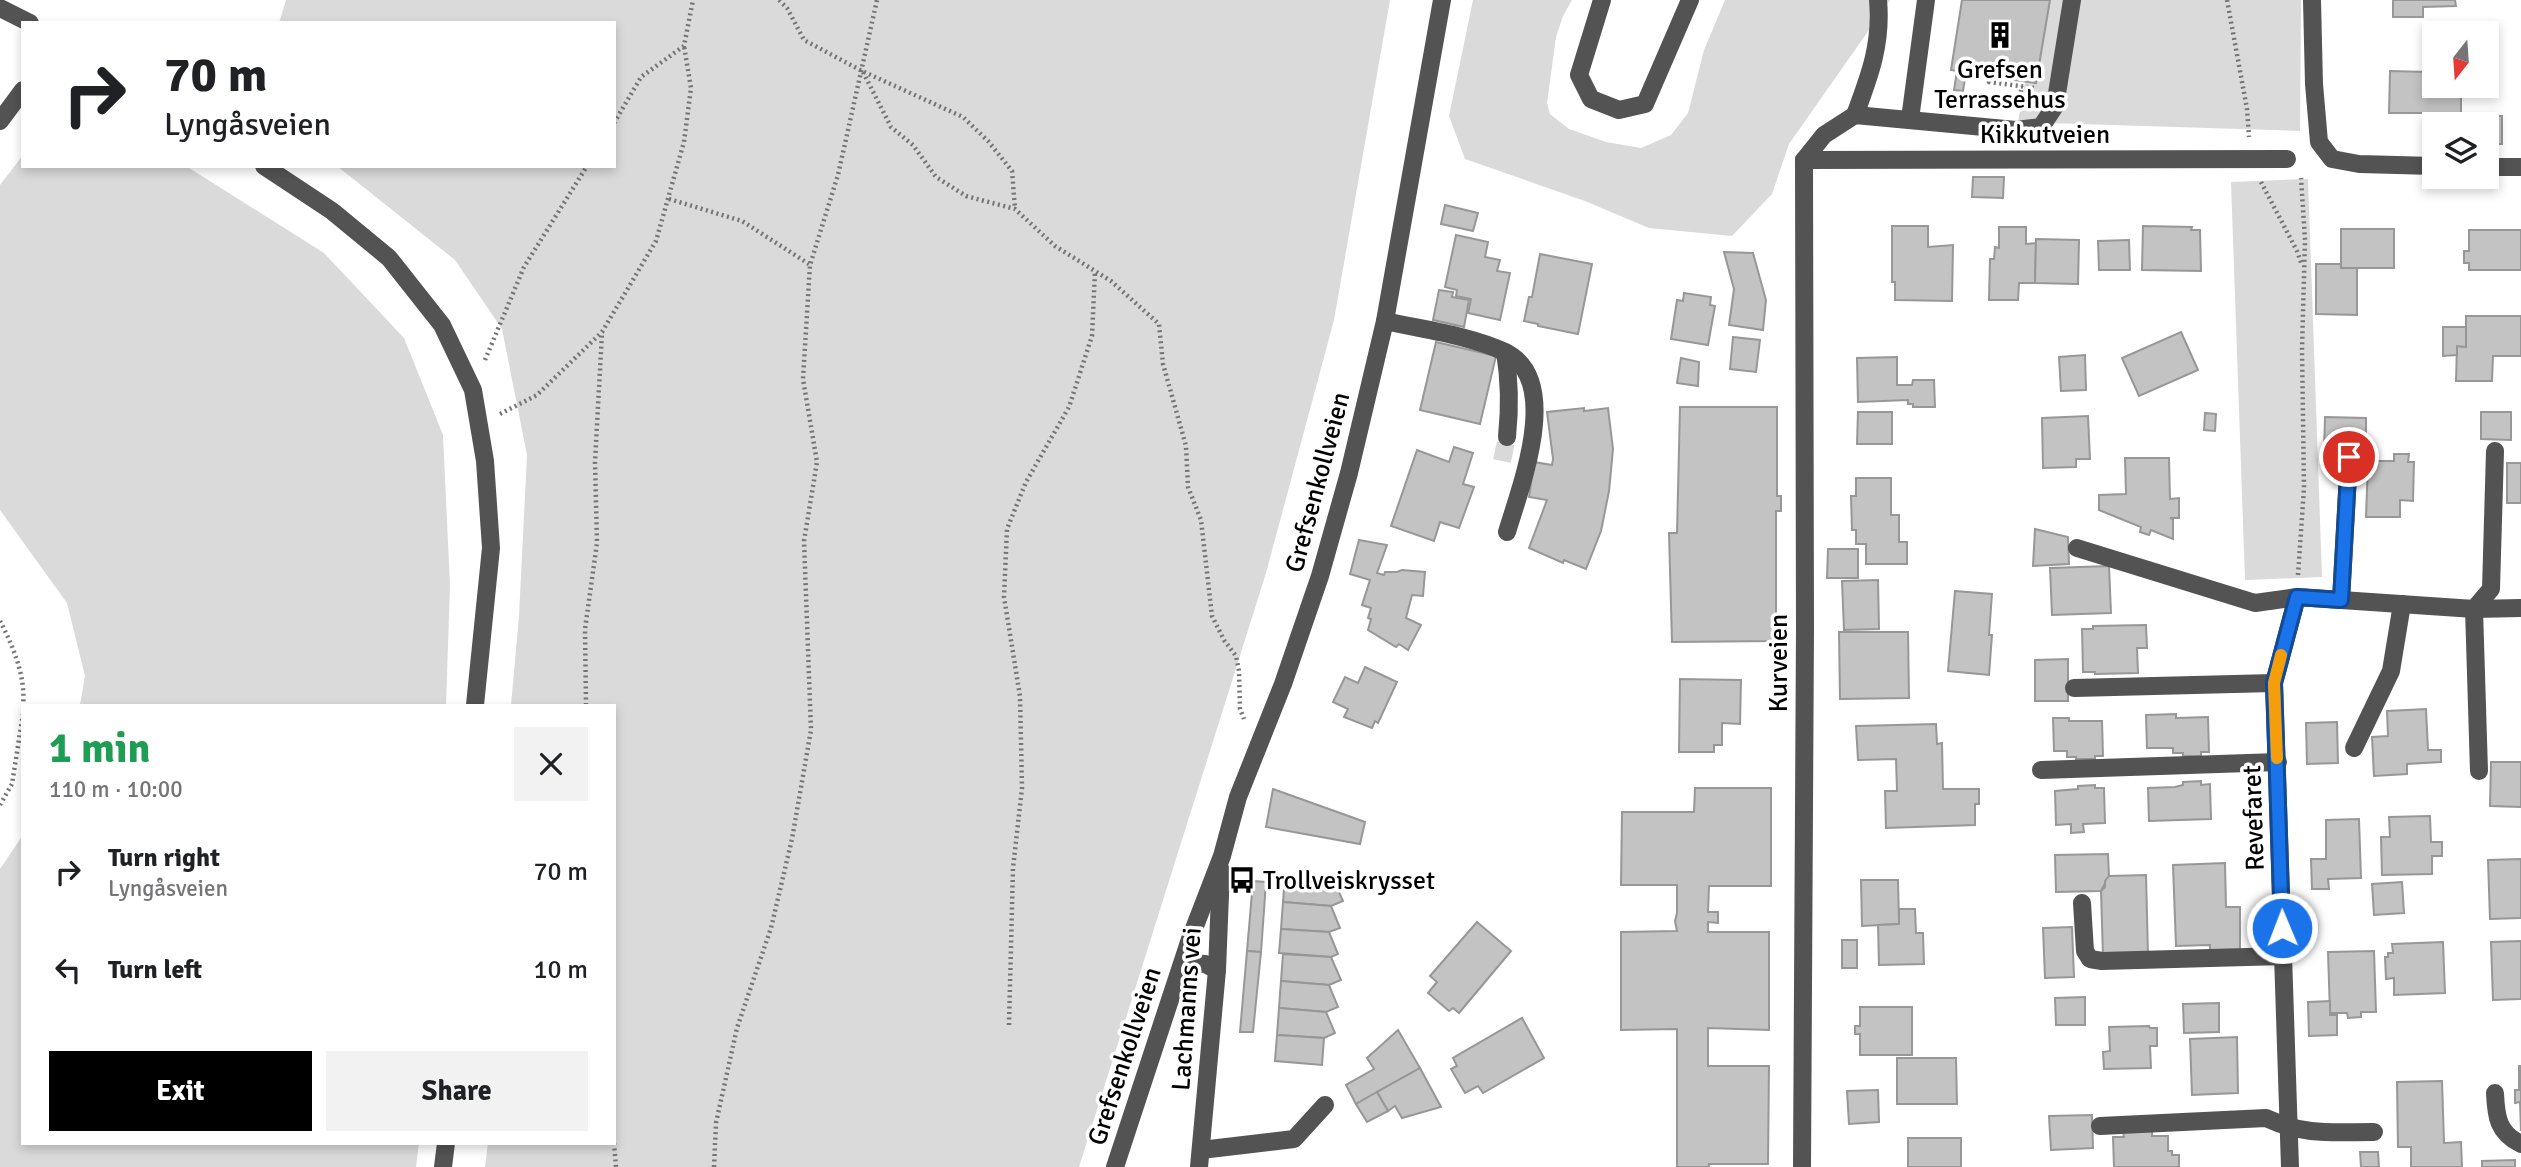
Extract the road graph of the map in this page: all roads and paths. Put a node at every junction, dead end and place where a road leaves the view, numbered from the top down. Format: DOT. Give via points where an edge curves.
graph roads {
  1 [pos="693,0"];
  2 [pos="779,0"];
  3 [pos="877,0"];
  4 [pos="1442,0"];
  5 [pos="1602,0"];
  6 [pos="1690,0"];
  7 [pos="1878,0"];
  8 [pos="1926,0"];
  9 [pos="2072,0"];
  10 [pos="2227,0"];
  11 [pos="2312,0"];
  12 [pos="0,8"];
  13 [pos="26,21"];
  14 [pos="684,46"];
  15 [pos="862,71"];
  16 [pos="1990,76"];
  17 [pos="2022,86"];
  18 [pos="21,93"];
  19 [pos="1855,115"];
  20 [pos="1910,119"];
  21 [pos="616,120"];
  22 [pos="0,121"];
  23 [pos="2287,159"];
  24 [pos="1804,160"];
  25 [pos="2422,166"];
  26 [pos="2499,167"];
  27 [pos="2521,167"];
  28 [pos="267,168"];
  29 [pos="586,168"];
  30 [pos="2254,168"];
  31 [pos="2301,176"];
  32 [pos="668,199"];
  33 [pos="1015,209"];
  34 [pos="810,265"];
  35 [pos="2302,268"];
  36 [pos="1095,270"];
  37 [pos="1385,321"];
  38 [pos="602,332"];
  39 [pos="1505,352"];
  40 [pos="473,390"];
  41 [pos="480,424"];
  42 [pos="1507,437"];
  43 [pos="2495,451"];
  44 [pos="2349,457"];
  45 [pos="1507,532"];
  46 [pos="2077,548"];
  47 [pos="2297,597"];
  48 [pos="2341,600"];
  49 [pos="2402,604"];
  50 [pos="2521,608"];
  51 [pos="2474,609"];
  52 [pos="0,621"];
  53 [pos="2274,683"];
  54 [pos="2074,688"];
  55 [pos="23,704"];
  56 [pos="475,704"];
  57 [pos="586,704"];
  58 [pos="1247,726"];
  59 [pos="21,727"];
  60 [pos="2354,748"];
  61 [pos="2278,762"];
  62 [pos="2041,770"];
  63 [pos="2479,771"];
  64 [pos="0,805"];
  65 [pos="1222,856"];
  66 [pos="2082,903"];
  67 [pos="2283,956"];
  68 [pos="1183,962"];
  69 [pos="1217,970"];
  70 [pos="1009,1024"];
  71 [pos="2495,1093"];
  72 [pos="1325,1105"];
  73 [pos="2100,1126"];
  74 [pos="2288,1129"];
  75 [pos="2375,1132"];
  76 [pos="2521,1144"];
  77 [pos="446,1145"];
  78 [pos="614,1145"];
  79 [pos="1200,1158"];
  80 [pos="443,1167"];
  81 [pos="616,1167"];
  82 [pos="714,1167"];
  83 [pos="1115,1167"];
  84 [pos="1801,1167"];
  85 [pos="2290,1167"];
  1 -- 14 [label="path"];
  2 -- 15 [label="path" via="804,40"];
  3 -- 15 [label="path"];
  4 -- 37 [label="street, Grefsenkollveien"];
  5 -- 6 [label="street" via="1579,75 1591,99 1619,110 1645,104"];
  7 -- 19 [label="street" via="1875,62"];
  8 -- 20 [label="street"];
  9 -- 20 [label="street" via="2055,106 2041,127 2016,130"];
  10 -- 30 [label="path"];
  11 -- 25 [label="street" via="2319,142 2332,159"];
  12 -- 13 [label="street"];
  14 -- 21 [label="path" via="641,77"];
  14 -- 32 [label="path" via="691,89 684,142"];
  15 -- 33 [label="path" via="891,127 913,145 936,177 966,196"];
  15 -- 33 [label="path" via="963,117 1012,171"];
  15 -- 34 [label="path"];
  16 -- 17 [label="path" via="1989,82"];
  18 -- 22 [label="street"];
  19 -- 20 [label="street"];
  19 -- 24 [label="street" via="1824,135"];
  23 -- 30 [label="street, Kikkutveien"];
  24 -- 30 [label="street, Kikkutveien"];
  24 -- 84 [label="street, Kurveien"];
  26 -- 27 [label="street"];
  28 -- 40 [label="street" via="332,211 389,258 442,325"];
  29 -- 40 [label="path" via="524,267"];
  30 -- 35 [label="path"];
  31 -- 35 [label="path"];
  32 -- 34 [label="path" via="742,221"];
  32 -- 38 [label="path" via="656,241"];
  33 -- 36 [label="path" via="1055,246"];
  34 -- 82 [label="path" via="803,379 817,462 804,541 811,730 774,915 737,1028 719,1109"];
  35 -- 47 [label="path" via="2304,488"];
  36 -- 58 [label="path" via="1159,324 1163,365 1186,446 1188,487 1200,520 1212,616 1236,656 1240,709"];
  36 -- 70 [label="path" via="1092,336 1069,407 1026,482 1007,529 1004,597 1020,696 1022,788 1013,868"];
  37 -- 39 [label="street"];
  37 -- 65 [label="street, Grefsenkollveien" via="1367,407 1320,576 1238,797"];
  38 -- 41 [label="path" via="537,395"];
  38 -- 57 [label="path" via="595,462 597,543 585,629"];
  39 -- 42 [label="street" via="1510,379"];
  39 -- 45 [label="street" via="1528,377 1536,404 1531,448"];
  40 -- 41 [label="street"];
  41 -- 56 [label="street" via="491,548"];
  43 -- 51 [label="street" via="2491,589"];
  44 -- 48 [label="street"];
  46 -- 47 [label="street" via="2255,603"];
  47 -- 48 [label="street"];
  47 -- 53 [label="street, Revefaret"];
  48 -- 49 [label="street"];
  49 -- 51 [label="street"];
  49 -- 60 [label="street" via="2391,671"];
  50 -- 51 [label="street"];
  51 -- 63 [label="street"];
  52 -- 55 [label="path" via="20,674"];
  53 -- 54 [label="street"];
  53 -- 61 [label="street, Revefaret"];
  59 -- 64 [label="path" via="12,783"];
  61 -- 62 [label="street"];
  61 -- 67 [label="street, Revefaret"];
  65 -- 68 [label="street, Grefsenkollveien"];
  65 -- 69 [label="street, Lachmanns vei"];
  66 -- 67 [label="street" via="2085,951 2091,959"];
  67 -- 74 [label="street, Revefaret"];
  68 -- 69 [label="street, Grefsenkollveien"];
  68 -- 83 [label="street, Grefsenkollveien"];
  69 -- 79 [label="street, Lachmanns vei"];
  71 -- 76 [label="street" via="2501,1129"];
  72 -- 79 [label="street" via="1294,1139"];
  73 -- 74 [label="street" via="2266,1118"];
  74 -- 75 [label="street"];
  74 -- 85 [label="street, Revefaret"];
  77 -- 80 [label="street"];
  78 -- 81 [label="path"];
}
